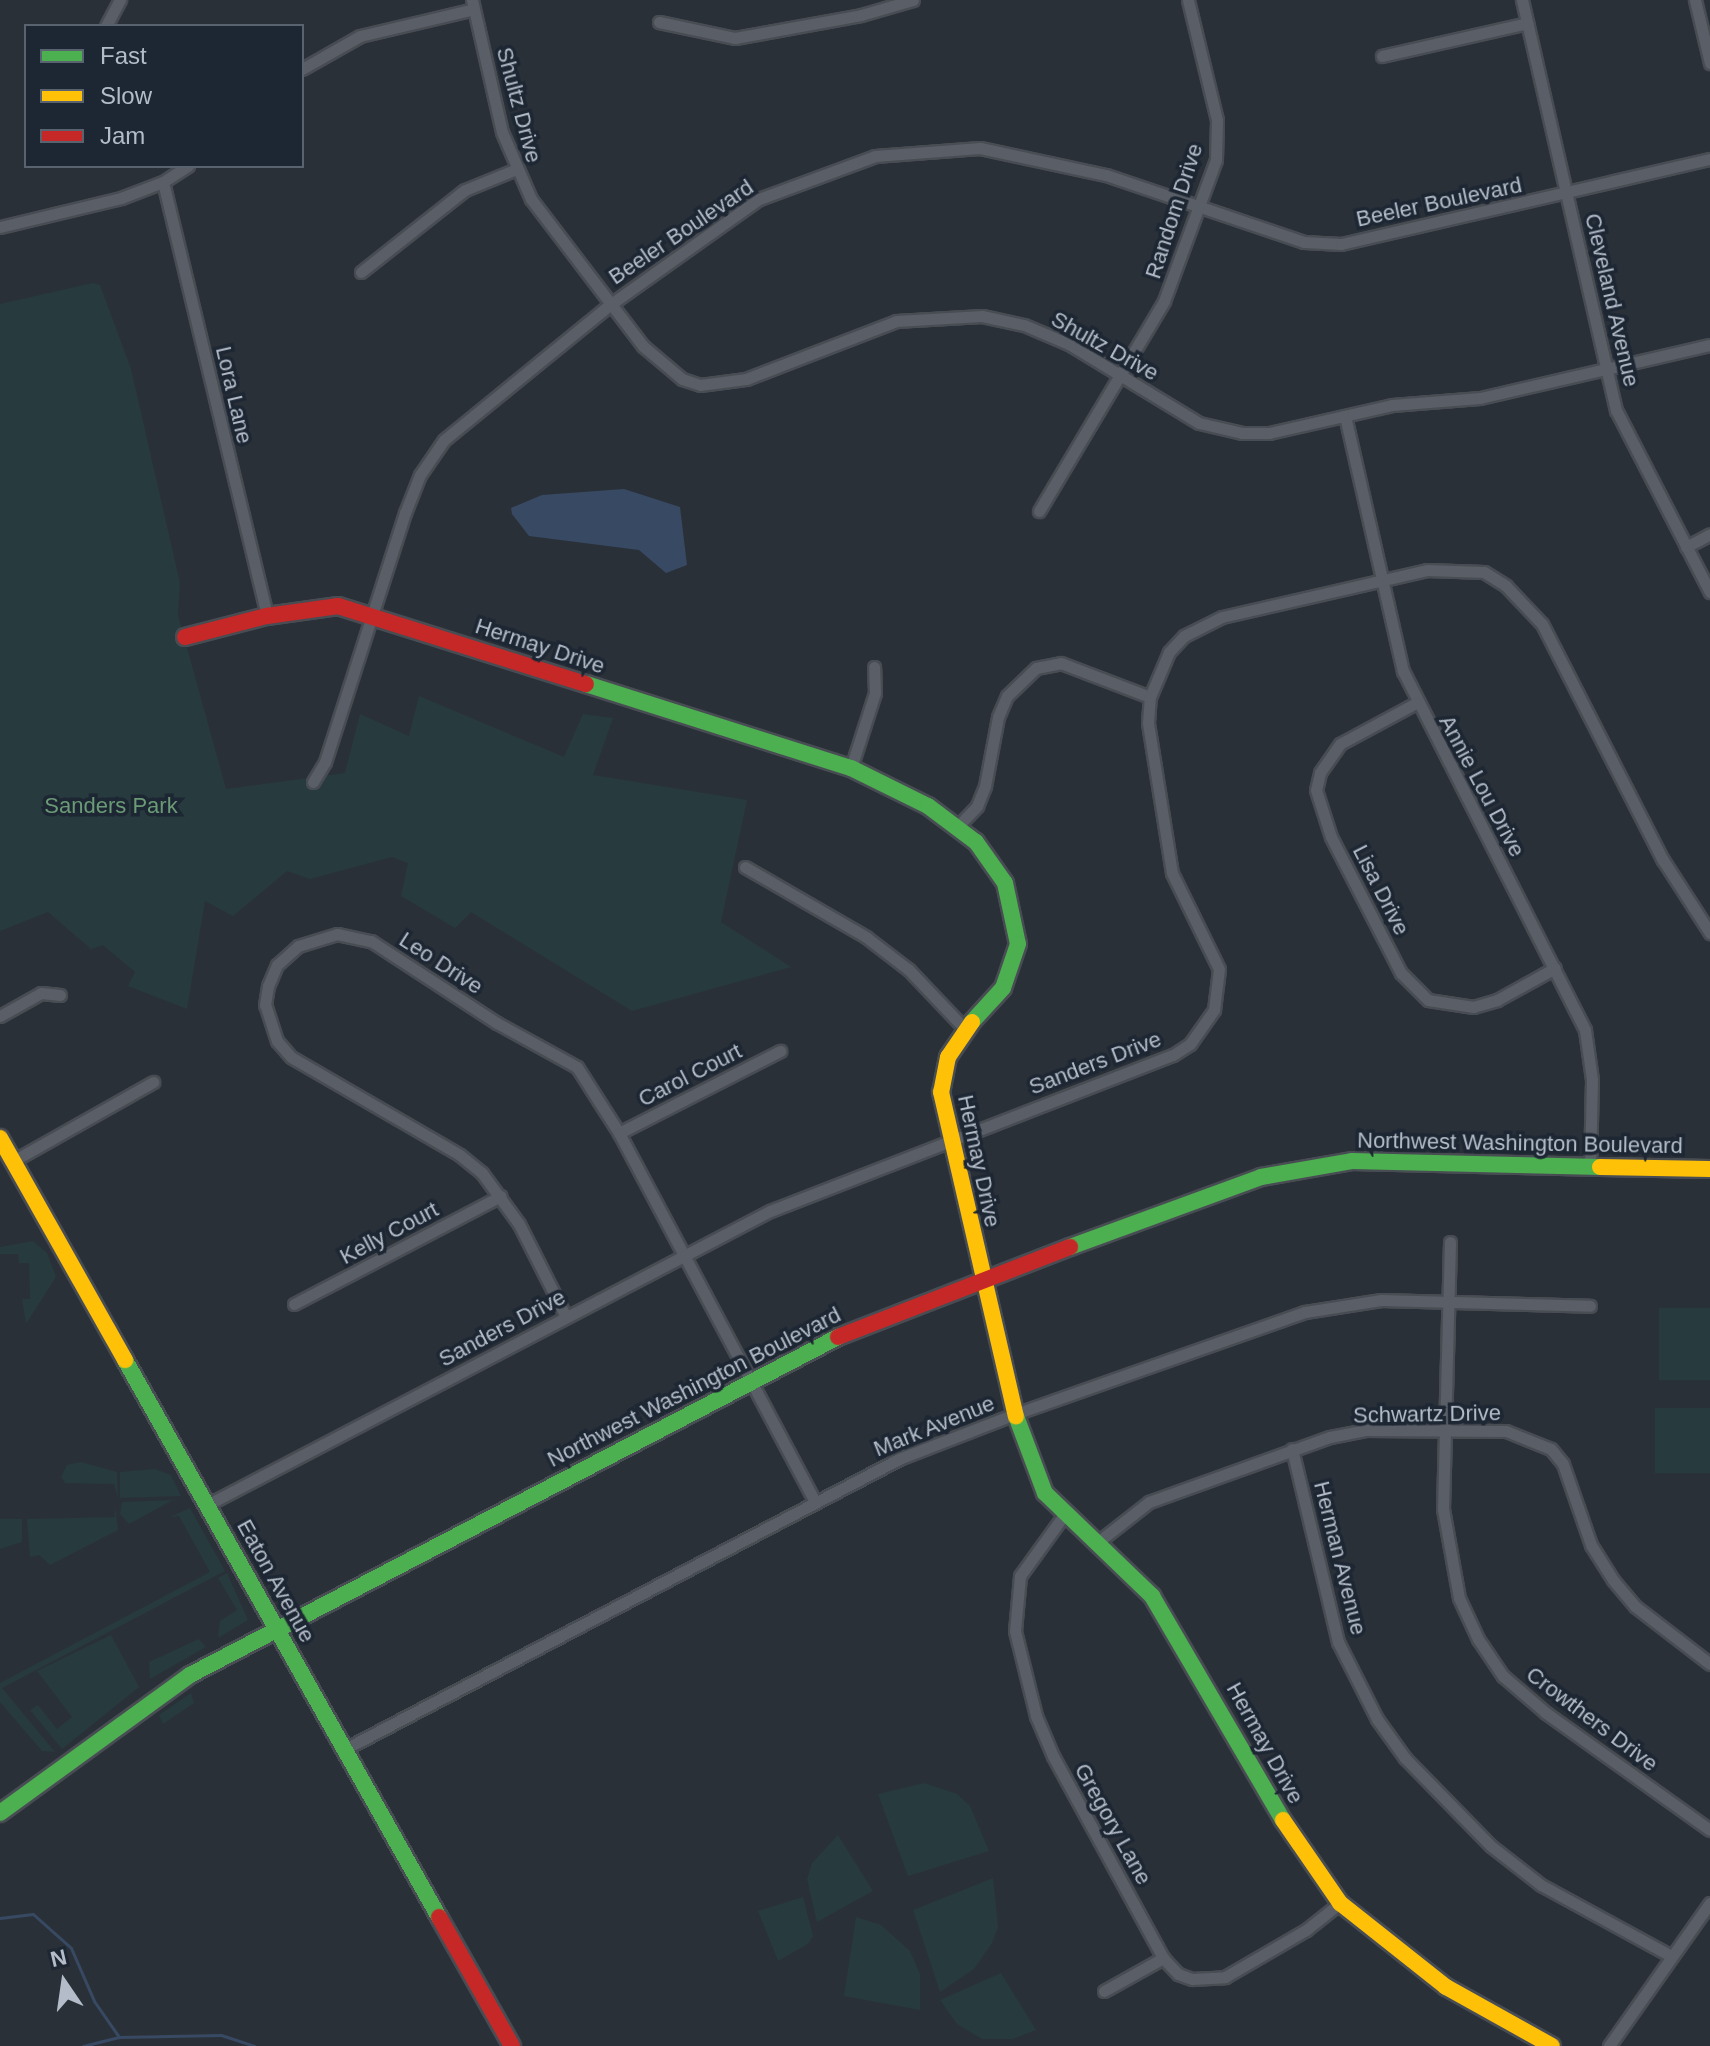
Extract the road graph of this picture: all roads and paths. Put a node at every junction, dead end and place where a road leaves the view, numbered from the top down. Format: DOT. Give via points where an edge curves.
graph roads {
  1 [pos="120,0"];
  2 [pos="913,0"];
  3 [pos="1188,0"];
  4 [pos="1522,0"];
  5 [pos="1695,0"];
  6 [pos="473,4"];
  7 [pos="659,22"];
  8 [pos="1527,23"];
  9 [pos="107,24"];
  10 [pos="1382,56"];
  11 [pos="1710,63"];
  12 [pos="304,68"];
  13 [pos="1710,159"];
  14 [pos="185,168"];
  15 [pos="514,170"];
  16 [pos="163,182"];
  17 [pos="1567,194"];
  18 [pos="1196,209"];
  19 [pos="0,227"];
  20 [pos="361,272"];
  21 [pos="611,304"];
  22 [pos="1710,345"];
  23 [pos="1605,371"];
  24 [pos="1121,377"];
  25 [pos="1345,416"];
  26 [pos="1039,511"];
  27 [pos="1710,534"];
  28 [pos="1686,547"];
  29 [pos="1382,579"];
  30 [pos="1710,592"];
  31 [pos="371,615"];
  32 [pos="267,616"];
  33 [pos="185,637"];
  34 [pos="874,667"];
  35 [pos="1150,697"];
  36 [pos="1416,703"];
  37 [pos="851,768"];
  38 [pos="313,782"];
  39 [pos="958,826"];
  40 [pos="745,867"];
  41 [pos="1710,933"];
  42 [pos="1555,968"];
  43 [pos="60,995"];
  44 [pos="0,1016"];
  45 [pos="965,1029"];
  46 [pos="780,1051"];
  47 [pos="153,1082"];
  48 [pos="619,1133"];
  49 [pos="0,1138"];
  50 [pos="948,1141"];
  51 [pos="13,1161"];
  52 [pos="1590,1166"];
  53 [pos="1710,1169"];
  54 [pos="501,1196"];
  55 [pos="1450,1242"];
  56 [pos="682,1256"];
  57 [pos="983,1281"];
  58 [pos="1449,1301"];
  59 [pos="294,1304"];
  60 [pos="1590,1306"];
  61 [pos="566,1317"];
  62 [pos="748,1383"];
  63 [pos="1015,1414"];
  64 [pos="1443,1431"];
  65 [pos="1292,1449"];
  66 [pos="815,1502"];
  67 [pos="209,1504"];
  68 [pos="1064,1515"];
  69 [pos="1098,1542"];
  70 [pos="278,1628"];
  71 [pos="1710,1664"];
  72 [pos="343,1750"];
  73 [pos="0,1813"];
  74 [pos="1710,1830"];
  75 [pos="1340,1903"];
  76 [pos="1710,1903"];
  77 [pos="1671,1956"];
  78 [pos="1163,1958"];
  79 [pos="1104,1991"];
  80 [pos="512,2046"];
  81 [pos="1552,2046"];
  82 [pos="1609,2046"];
  1 -- 9 [label="street"];
  2 -- 7 [label="street" via="735,38"];
  3 -- 18 [label="street, Random Drive" via="1218,139"];
  4 -- 8 [label="street, Cleveland Avenue"];
  5 -- 11 [label="street"];
  6 -- 12 [label="street" via="360,36"];
  6 -- 15 [label="street, Shultz Drive"];
  8 -- 10 [label="street"];
  8 -- 17 [label="street, Cleveland Avenue"];
  13 -- 17 [label="street, Beeler Boulevard"];
  14 -- 16 [label="street"];
  15 -- 20 [label="street" via="465,190"];
  15 -- 21 [label="street, Shultz Drive"];
  16 -- 19 [label="street" via="121,198"];
  16 -- 32 [label="street, Lora Lane"];
  17 -- 18 [label="street, Beeler Boulevard" via="1341,244 1304,242"];
  17 -- 23 [label="street, Cleveland Avenue"];
  18 -- 21 [label="street, Beeler Boulevard" via="1106,175 1025,154 941,148 875,156 759,199"];
  18 -- 24 [label="street, Random Drive" via="1179,271"];
  21 -- 24 [label="street, Shultz Drive" via="662,366 700,385 746,379 852,334 934,316 982,316 1024,325 1069,344"];
  21 -- 31 [label="street, Beeler Boulevard" via="444,440 420,475"];
  22 -- 23 [label="street, Shultz Drive"];
  23 -- 25 [label="street, Shultz Drive" via="1480,398 1392,405"];
  23 -- 28 [label="street, Cleveland Avenue" via="1624,429"];
  24 -- 25 [label="street, Shultz Drive" via="1199,423 1222,430 1269,433"];
  24 -- 26 [label="street, Random Drive"];
  25 -- 29 [label="street, Annie Lou Drive"];
  27 -- 28 [label="street"];
  28 -- 30 [label="street, Cleveland Avenue"];
  29 -- 35 [label="street, Sanders Drive" via="1198,626 1169,652"];
  29 -- 36 [label="street, Annie Lou Drive" via="1397,651"];
  29 -- 41 [label="street, Sanders Drive" via="1456,567 1484,572 1526,602 1663,860"];
  31 -- 32 [label="street, Hermay Drive" via="338,606"];
  31 -- 37 [label="street, Hermay Drive"];
  31 -- 38 [label="street, Beeler Boulevard" via="325,762"];
  32 -- 33 [label="street, Hermay Drive"];
  34 -- 37 [label="street" via="875,693"];
  35 -- 39 [label="street" via="1061,663 1036,668 1007,696 985,786 977,806"];
  35 -- 50 [label="street, Sanders Drive" via="1148,723 1166,848 1183,903 1213,950 1219,990 1214,1010 1205,1027 1173,1055"];
  36 -- 42 [label="street, Annie Lou Drive"];
  36 -- 42 [label="street, Lisa Drive" via="1340,744 1320,773 1316,790 1325,823 1401,973 1428,1000 1473,1007"];
  37 -- 39 [label="street, Hermay Drive"];
  39 -- 45 [label="street, Hermay Drive" via="1005,883 1017,925 1015,966 988,1008"];
  40 -- 45 [label="street" via="866,937 909,970"];
  42 -- 52 [label="street, Annie Lou Drive" via="1585,1030 1591,1055"];
  43 -- 44 [label="street" via="41,993"];
  45 -- 50 [label="street, Hermay Drive" via="942,1075"];
  46 -- 48 [label="street, Carol Court"];
  47 -- 51 [label="street"];
  48 -- 54 [label="street, Leo Drive" via="588,1080 563,1055 497,1023 371,941 337,934 298,946 277,965 268,986 265,1005 277,1041 308,1068 460,1155"];
  48 -- 56 [label="street, Leo Drive"];
  49 -- 51 [label="street, Eaton Avenue"];
  50 -- 56 [label="street, Sanders Drive" via="834,1183"];
  50 -- 57 [label="street, Hermay Drive"];
  51 -- 67 [label="street, Eaton Avenue"];
  52 -- 53 [label="street, Northwest Washington Boulevard"];
  52 -- 57 [label="street, Northwest Washington Boulevard" via="1352,1161 1309,1166 1209,1193"];
  54 -- 59 [label="street, Kelly Court"];
  54 -- 61 [label="street, Leo Drive"];
  55 -- 58 [label="street, Crowthers Drive"];
  56 -- 61 [label="street, Sanders Drive"];
  56 -- 62 [label="street, Leo Drive"];
  57 -- 62 [label="street, Northwest Washington Boulevard" via="824,1342"];
  57 -- 63 [label="street, Hermay Drive"];
  58 -- 60 [label="street, Mark Avenue"];
  58 -- 63 [label="street, Mark Avenue" via="1381,1300 1305,1312"];
  58 -- 64 [label="street, Crowthers Drive"];
  61 -- 67 [label="street, Sanders Drive"];
  62 -- 66 [label="street, Leo Drive"];
  62 -- 70 [label="street, Northwest Washington Boulevard"];
  63 -- 66 [label="street, Mark Avenue" via="899,1459"];
  63 -- 68 [label="street, Hermay Drive" via="1045,1493"];
  64 -- 65 [label="street, Schwartz Drive" via="1366,1430"];
  64 -- 71 [label="street, Schwartz Drive" via="1506,1431 1551,1449 1563,1464 1591,1545 1613,1580 1636,1607"];
  64 -- 74 [label="street, Crowthers Drive" via="1448,1550 1459,1598 1478,1639 1503,1676 1546,1713"];
  65 -- 69 [label="street, Schwartz Drive" via="1149,1502"];
  65 -- 77 [label="street, Herman Avenue" via="1338,1642 1377,1719 1405,1758 1491,1846 1541,1885"];
  66 -- 72 [label="street, Mark Avenue"];
  67 -- 70 [label="street, Eaton Avenue"];
  68 -- 69 [label="street, Hermay Drive"];
  68 -- 78 [label="street, Gregory Lane" via="1020,1576 1015,1631 1036,1716 1053,1756"];
  69 -- 75 [label="street, Hermay Drive" via="1160,1607 1279,1814"];
  70 -- 72 [label="street, Eaton Avenue"];
  70 -- 73 [label="street, Northwest Washington Boulevard" via="169,1687"];
  72 -- 80 [label="street, Eaton Avenue"];
  75 -- 78 [label="street, Gregory Lane" via="1306,1930 1209,1982 1178,1974"];
  75 -- 81 [label="street, Hermay Drive" via="1446,1987"];
  76 -- 77 [label="street"];
  77 -- 82 [label="street"];
  78 -- 79 [label="street"];
}
